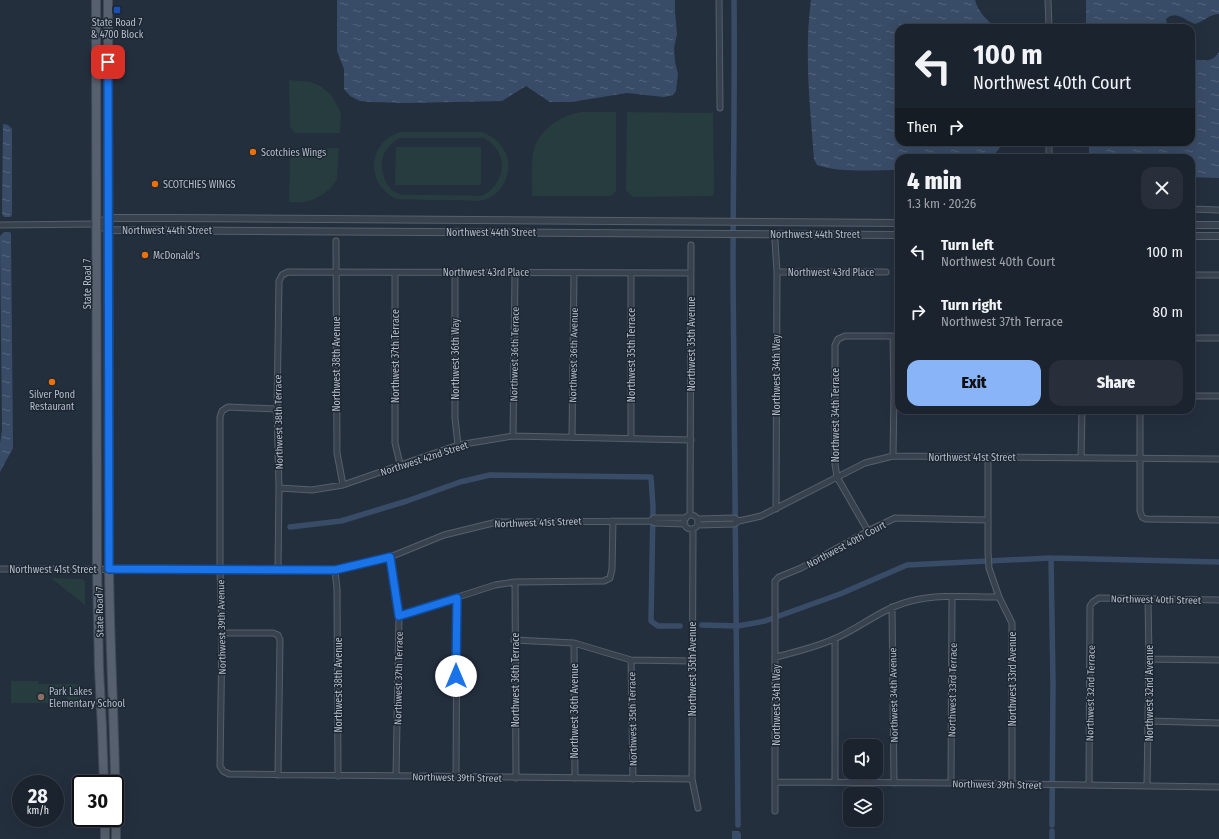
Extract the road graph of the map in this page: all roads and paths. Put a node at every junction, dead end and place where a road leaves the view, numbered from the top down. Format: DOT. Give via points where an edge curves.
graph roads {
  1 [pos="96,0"];
  2 [pos="108,0"];
  3 [pos="719,0"];
  4 [pos="1048,0"];
  5 [pos="1049,24"];
  6 [pos="720,108"];
  7 [pos="1195,209"];
  8 [pos="1219,210"];
  9 [pos="108,218"];
  10 [pos="779,222"];
  11 [pos="895,223"];
  12 [pos="97,224"];
  13 [pos="0,225"];
  14 [pos="1195,225"];
  15 [pos="1219,225"];
  16 [pos="108,230"];
  17 [pos="779,234"];
  18 [pos="895,235"];
  19 [pos="1195,236"];
  20 [pos="1219,236"];
  21 [pos="336,241"];
  22 [pos="775,241"];
  23 [pos="691,245"];
  24 [pos="336,272"];
  25 [pos="395,272"];
  26 [pos="455,272"];
  27 [pos="776,272"];
  28 [pos="886,272"];
  29 [pos="515,273"];
  30 [pos="574,273"];
  31 [pos="631,273"];
  32 [pos="690,273"];
  33 [pos="282,275"];
  34 [pos="1195,275"];
  35 [pos="1219,275"];
  36 [pos="895,336"];
  37 [pos="1195,338"];
  38 [pos="1219,338"];
  39 [pos="97,348"];
  40 [pos="108,393"];
  41 [pos="1195,396"];
  42 [pos="1219,396"];
  43 [pos="97,397"];
  44 [pos="277,409"];
  45 [pos="896,414"];
  46 [pos="1082,414"];
  47 [pos="1140,414"];
  48 [pos="108,430"];
  49 [pos="513,436"];
  50 [pos="572,437"];
  51 [pos="631,437"];
  52 [pos="691,440"];
  53 [pos="458,445"];
  54 [pos="893,456"];
  55 [pos="988,457"];
  56 [pos="1081,457"];
  57 [pos="1141,458"];
  58 [pos="1219,459"];
  59 [pos="400,464"];
  60 [pos="837,477"];
  61 [pos="344,485"];
  62 [pos="279,488"];
  63 [pos="776,509"];
  64 [pos="687,519"];
  65 [pos="698,519"];
  66 [pos="988,520"];
  67 [pos="1219,520"];
  68 [pos="613,521"];
  69 [pos="718,521"];
  70 [pos="698,525"];
  71 [pos="692,529"];
  72 [pos="868,531"];
  73 [pos="390,557"];
  74 [pos="0,569"];
  75 [pos="97,569"];
  76 [pos="109,569"];
  77 [pos="220,569"];
  78 [pos="278,570"];
  79 [pos="335,570"];
  80 [pos="779,577"];
  81 [pos="515,582"];
  82 [pos="999,597"];
  83 [pos="457,598"];
  84 [pos="952,598"];
  85 [pos="1148,599"];
  86 [pos="1219,600"];
  87 [pos="1093,602"];
  88 [pos="892,607"];
  89 [pos="399,616"];
  90 [pos="222,633"];
  91 [pos="835,639"];
  92 [pos="514,640"];
  93 [pos="574,643"];
  94 [pos="776,657"];
  95 [pos="1149,659"];
  96 [pos="632,660"];
  97 [pos="1219,660"];
  98 [pos="692,661"];
  99 [pos="102,715"];
  100 [pos="1149,721"];
  101 [pos="1219,723"];
  102 [pos="114,732"];
  103 [pos="223,771"];
  104 [pos="104,775"];
  105 [pos="278,775"];
  106 [pos="338,776"];
  107 [pos="396,776"];
  108 [pos="456,777"];
  109 [pos="516,778"];
  110 [pos="575,778"];
  111 [pos="633,779"];
  112 [pos="692,780"];
  113 [pos="775,782"];
  114 [pos="835,782"];
  115 [pos="894,783"];
  116 [pos="951,783"];
  117 [pos="1012,785"];
  118 [pos="1089,785"];
  119 [pos="1147,786"];
  120 [pos="1219,787"];
  121 [pos="698,808"];
  122 [pos="775,811"];
  123 [pos="105,827"];
  124 [pos="105,839"];
  125 [pos="116,839"];
  1 -- 12 [label="main road, State Road 7"];
  2 -- 9 [label="main road, State Road 7"];
  3 -- 6 [label="street"];
  4 -- 5 [label="street"];
  7 -- 8 [label="street"];
  9 -- 10 [label="street, Northwest 44th Street"];
  9 -- 12 [label="street, Northwest 44th Street"];
  9 -- 16 [label="main road, State Road 7"];
  10 -- 11 [label="street, Northwest 44th Street"];
  10 -- 17 [label="street"];
  12 -- 13 [label="street"];
  12 -- 16 [label="street, Northwest 44th Street"];
  12 -- 39 [label="main road, State Road 7"];
  14 -- 15 [label="street"];
  16 -- 17 [label="street, Northwest 44th Street"];
  16 -- 40 [label="main road, State Road 7"];
  17 -- 18 [label="street, Northwest 44th Street"];
  19 -- 20 [label="street"];
  21 -- 24 [label="street, Northwest 38th Avenue"];
  22 -- 27 [label="street, Northwest 34th Way"];
  23 -- 32 [label="street, Northwest 35th Avenue"];
  24 -- 25 [label="street, Northwest 43rd Place"];
  24 -- 33 [label="street, Northwest 43rd Place" via="288,272"];
  24 -- 61 [label="street, Northwest 38th Avenue" via="336,453"];
  25 -- 26 [label="street, Northwest 43rd Place"];
  25 -- 59 [label="street, Northwest 37th Terrace" via="395,443"];
  26 -- 29 [label="street, Northwest 43rd Place"];
  26 -- 53 [label="street, Northwest 36th Way" via="455,418"];
  27 -- 28 [label="street, Northwest 43rd Place"];
  27 -- 63 [label="street, Northwest 34th Way"];
  29 -- 30 [label="street, Northwest 43rd Place"];
  29 -- 49 [label="street, Northwest 36th Terrace"];
  30 -- 31 [label="street, Northwest 43rd Place"];
  30 -- 50 [label="street, Northwest 36th Avenue"];
  31 -- 32 [label="street, Northwest 43rd Place"];
  31 -- 51 [label="street, Northwest 35th Terrace"];
  32 -- 52 [label="street, Northwest 35th Avenue"];
  33 -- 44 [label="street, Northwest 38th Terrace" via="279,281"];
  34 -- 35 [label="street"];
  36 -- 60 [label="street, Northwest 34th Terrace" via="844,336 838,339 835,346"];
  37 -- 38 [label="street"];
  39 -- 40 [label="main road" via="101,380"];
  39 -- 43 [label="main road, State Road 7"];
  40 -- 48 [label="main road, State Road 7"];
  41 -- 42 [label="street"];
  43 -- 48 [label="main road" via="104,408"];
  43 -- 75 [label="main road, State Road 7"];
  44 -- 62 [label="street, Northwest 38th Terrace"];
  44 -- 77 [label="street, Northwest 39th Avenue" via="228,407 222,411"];
  45 -- 54 [label="street"];
  46 -- 56 [label="street"];
  47 -- 57 [label="street"];
  48 -- 76 [label="main road, State Road 7"];
  49 -- 50 [label="street, Northwest 42nd Street"];
  49 -- 53 [label="street, Northwest 42nd Street"];
  50 -- 51 [label="street, Northwest 42nd Street"];
  51 -- 52 [label="street, Northwest 42nd Street"];
  52 -- 64 [label="street, Northwest 35th Avenue"];
  53 -- 59 [label="street, Northwest 42nd Street"];
  54 -- 55 [label="street, Northwest 41st Street"];
  54 -- 60 [label="street, Northwest 41st Street" via="865,463"];
  55 -- 56 [label="street, Northwest 41st Street"];
  55 -- 66 [label="street, Northwest 33rd Avenue"];
  56 -- 57 [label="street, Northwest 41st Street"];
  57 -- 58 [label="street, Northwest 41st Street"];
  57 -- 67 [label="street" via="1142,516 1146,519"];
  59 -- 61 [label="street, Northwest 42nd Street"];
  60 -- 63 [label="street, Northwest 41st Street"];
  60 -- 72 [label="street, Northwest 34th Terrace"];
  61 -- 62 [label="street, Northwest 42nd Street" via="312,490"];
  62 -- 78 [label="street, Northwest 38th Terrace"];
  63 -- 69 [label="street, Northwest 41st Street" via="761,516"];
  64 -- 65 [label="street" via="695,516"];
  64 -- 68 [label="street, Northwest 41st Street" via="655,523"];
  64 -- 71 [label="street" via="688,528"];
  65 -- 69 [label="street, Northwest 41st Street"];
  65 -- 70 [label="street"];
  66 -- 72 [label="street, Northwest 40th Court" via="895,518"];
  66 -- 82 [label="street, Northwest 33rd Avenue" via="989,568"];
  68 -- 73 [label="street, Northwest 41st Street" via="498,522 444,536"];
  68 -- 81 [label="street" via="610,578 604,581"];
  69 -- 70 [label="street, Northwest 41st Street"];
  70 -- 71 [label="street"];
  71 -- 98 [label="street, Northwest 35th Avenue"];
  72 -- 80 [label="street, Northwest 40th Court" via="801,568"];
  73 -- 79 [label="street, Northwest 41st Street"];
  73 -- 89 [label="street, Northwest 37th Terrace"];
  74 -- 75 [label="street, Northwest 41st Street"];
  75 -- 76 [label="street, Northwest 41st Street"];
  75 -- 99 [label="main road, State Road 7"];
  76 -- 77 [label="street, Northwest 41st Street"];
  76 -- 102 [label="main road, State Road 7"];
  77 -- 78 [label="street, Northwest 41st Street"];
  77 -- 90 [label="street, Northwest 39th Avenue"];
  78 -- 79 [label="street, Northwest 41st Street"];
  79 -- 106 [label="street, Northwest 38th Avenue"];
  80 -- 94 [label="street, Northwest 34th Way" via="775,581"];
  81 -- 83 [label="street" via="495,585"];
  81 -- 92 [label="street, Northwest 36th Terrace"];
  82 -- 84 [label="street"];
  82 -- 117 [label="street, Northwest 33rd Avenue" via="1012,623"];
  83 -- 89 [label="street"];
  83 -- 108 [label="street"];
  84 -- 88 [label="street" via="910,601"];
  84 -- 116 [label="street, Northwest 33rd Terrace"];
  85 -- 86 [label="street, Northwest 40th Street"];
  85 -- 87 [label="street, Northwest 40th Street" via="1099,598"];
  85 -- 95 [label="street, Northwest 32nd Avenue"];
  87 -- 118 [label="street, Northwest 32nd Terrace" via="1090,606"];
  88 -- 91 [label="street"];
  88 -- 115 [label="street, Northwest 34th Avenue"];
  89 -- 107 [label="street, Northwest 37th Terrace"];
  90 -- 103 [label="street, Northwest 39th Avenue" via="220,766"];
  90 -- 105 [label="street" via="273,633 278,635 280,640"];
  91 -- 94 [label="street"];
  91 -- 114 [label="street"];
  92 -- 93 [label="street"];
  92 -- 109 [label="street, Northwest 36th Terrace"];
  93 -- 96 [label="street"];
  93 -- 110 [label="street, Northwest 36th Avenue"];
  94 -- 113 [label="street, Northwest 34th Way"];
  95 -- 97 [label="street"];
  95 -- 100 [label="street, Northwest 32nd Avenue"];
  96 -- 98 [label="street"];
  96 -- 111 [label="street, Northwest 35th Terrace"];
  98 -- 112 [label="street, Northwest 35th Avenue"];
  99 -- 102 [label="main road" via="108,727"];
  99 -- 104 [label="main road, State Road 7"];
  100 -- 101 [label="street"];
  100 -- 119 [label="street, Northwest 32nd Avenue"];
  102 -- 125 [label="main road, State Road 7"];
  103 -- 105 [label="street, Northwest 39th Street" via="229,774"];
  105 -- 106 [label="street, Northwest 39th Street"];
  106 -- 107 [label="street, Northwest 39th Street"];
  107 -- 108 [label="street, Northwest 39th Street"];
  108 -- 109 [label="street, Northwest 39th Street"];
  109 -- 110 [label="street, Northwest 39th Street"];
  110 -- 111 [label="street, Northwest 39th Street"];
  111 -- 112 [label="street, Northwest 39th Street"];
  112 -- 121 [label="street, Northwest 35th Avenue"];
  113 -- 114 [label="street, Northwest 39th Street"];
  113 -- 122 [label="street, Northwest 34th Way"];
  114 -- 115 [label="street, Northwest 39th Street"];
  115 -- 116 [label="street, Northwest 39th Street"];
  116 -- 117 [label="street, Northwest 39th Street"];
  117 -- 118 [label="street, Northwest 39th Street"];
  118 -- 119 [label="street, Northwest 39th Street"];
  119 -- 120 [label="street, Northwest 39th Street"];
  123 -- 124 [label="main road"];
}
